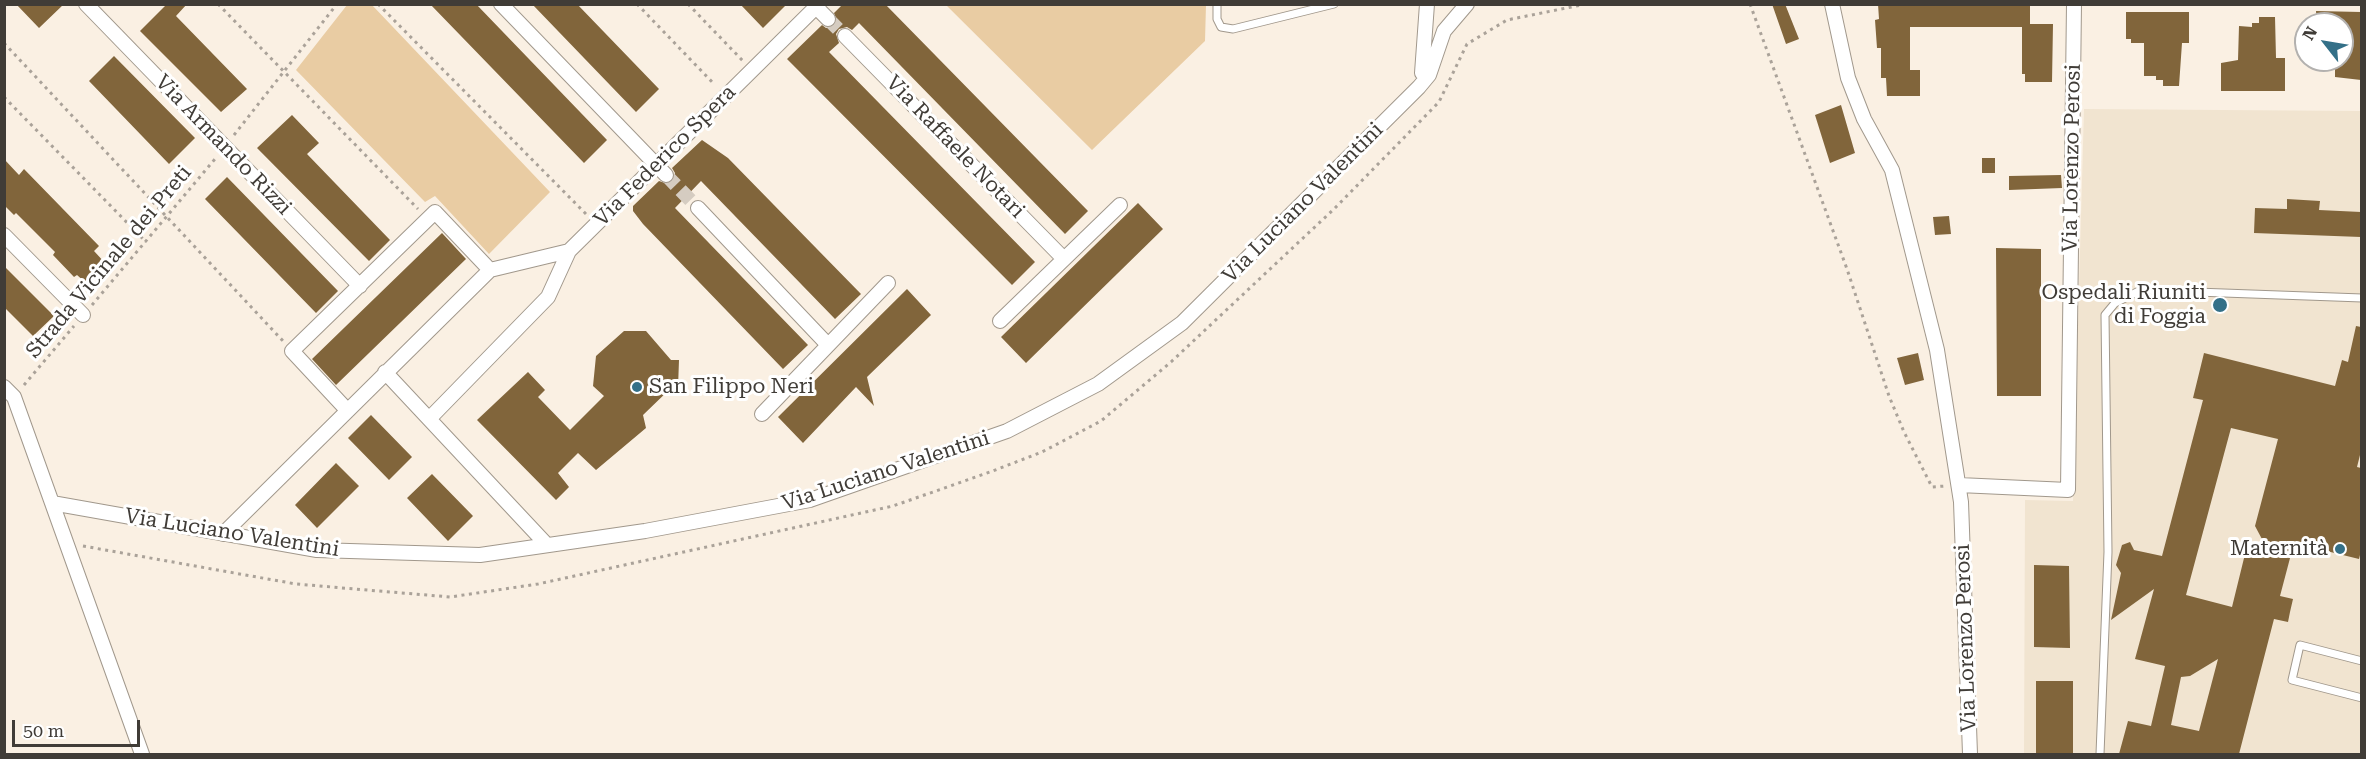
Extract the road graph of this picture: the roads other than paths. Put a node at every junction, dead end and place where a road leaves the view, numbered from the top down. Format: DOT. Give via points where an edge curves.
graph roads {
  1 [pos="86,4"];
  2 [pos="501,4"];
  3 [pos="1217,4"];
  4 [pos="1334,4"];
  5 [pos="1427,4"];
  6 [pos="1467,4"];
  7 [pos="1832,4"];
  8 [pos="2074,4"];
  9 [pos="818,6"];
  10 [pos="828,19"];
  11 [pos="845,36"];
  12 [pos="1419,87"];
  13 [pos="661,170"];
  14 [pos="1120,205"];
  15 [pos="698,208"];
  16 [pos="4,235"];
  17 [pos="569,251"];
  18 [pos="1064,259"];
  19 [pos="490,270"];
  20 [pos="888,283"];
  21 [pos="360,286"];
  22 [pos="2361,298"];
  23 [pos="83,315"];
  24 [pos="1000,321"];
  25 [pos="828,345"];
  26 [pos="385,372"];
  27 [pos="9,392"];
  28 [pos="347,410"];
  29 [pos="762,414"];
  30 [pos="429,419"];
  31 [pos="1959,485"];
  32 [pos="52,503"];
  33 [pos="223,534"];
  34 [pos="547,545"];
  35 [pos="2361,661"];
  36 [pos="2361,698"];
  37 [pos="142,754"];
  38 [pos="1970,754"];
  39 [pos="2100,754"];
  1 -- 21 [label="street, Via Armando Rizzi"];
  2 -- 13 [label="street"];
  3 -- 4 [label="lane" via="1221,27 1233,29"];
  5 -- 12 [label="street" via="1425,62"];
  6 -- 12 [label="street, Via Luciano Valentini" via="1444,31 1429,75"];
  7 -- 31 [label="street, Via Lorenzo Perosi" via="1848,78 1864,119 1892,170 1937,350"];
  8 -- 31 [label="street, Via Lorenzo Perosi" via="2068,490"];
  9 -- 10 [label="street"];
  9 -- 13 [label="street, Via Federico Spera" via="726,96"];
  11 -- 18 [label="street, Via Raffaele Notari"];
  12 -- 34 [label="street, Via Luciano Valentini" via="1182,323 1098,384 1043,414 1007,431 810,500"];
  13 -- 17 [label="street, Via Federico Spera"];
  14 -- 18 [label="street"];
  15 -- 25 [label="street"];
  16 -- 23 [label="street"];
  17 -- 19 [label="street"];
  17 -- 30 [label="street" via="548,297"];
  18 -- 24 [label="street"];
  19 -- 21 [label="street" via="435,212"];
  19 -- 26 [label="street"];
  20 -- 25 [label="street"];
  21 -- 28 [label="street" via="292,351"];
  22 -- 39 [label="lane" via="2141,290 2115,303 2104,315 2108,552"];
  25 -- 29 [label="street"];
  26 -- 28 [label="street"];
  26 -- 30 [label="street"];
  27 -- 32 [label="street"];
  28 -- 33 [label="street"];
  30 -- 34 [label="street"];
  31 -- 38 [label="street, Via Lorenzo Perosi"];
  32 -- 33 [label="street, Via Luciano Valentini"];
  32 -- 37 [label="street"];
  33 -- 34 [label="street, Via Luciano Valentini" via="329,551 480,555"];
  35 -- 36 [label="lane" via="2300,645 2292,680"];
}
